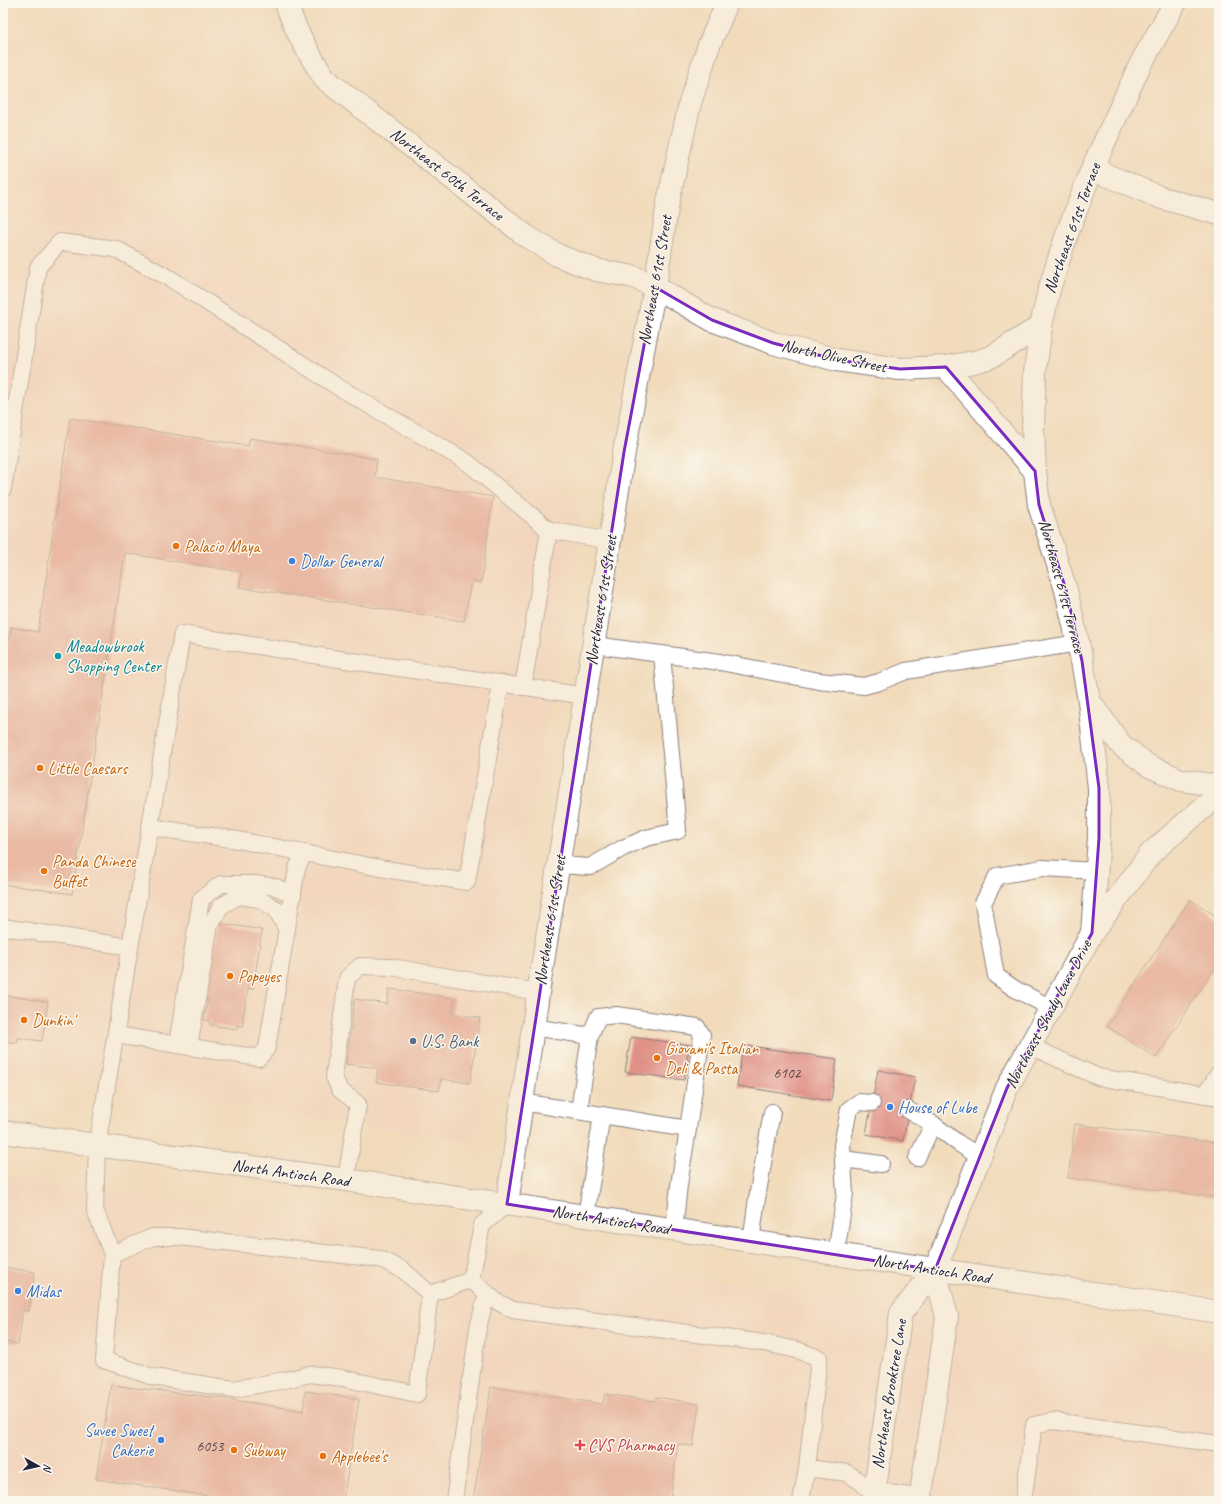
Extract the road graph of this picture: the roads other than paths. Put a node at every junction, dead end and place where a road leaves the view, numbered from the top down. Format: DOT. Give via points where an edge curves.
graph roads {
  1 [pos="286,3"];
  2 [pos="727,3"];
  3 [pos="1175,3"];
  4 [pos="1092,169"];
  5 [pos="1219,214"];
  6 [pos="655,287"];
  7 [pos="1041,326"];
  8 [pos="946,367"];
  9 [pos="1035,471"];
  10 [pos="3,489"];
  11 [pos="549,530"];
  12 [pos="611,541"];
  13 [pos="1078,643"];
  14 [pos="594,644"];
  15 [pos="662,654"];
  16 [pos="501,683"];
  17 [pos="522,687"];
  18 [pos="586,696"];
  19 [pos="1089,701"];
  20 [pos="1219,786"];
  21 [pos="1219,794"];
  22 [pos="150,826"];
  23 [pos="305,852"];
  24 [pos="558,865"];
  25 [pos="1098,871"];
  26 [pos="293,894"];
  27 [pos="3,927"];
  28 [pos="287,930"];
  29 [pos="1092,933"];
  30 [pos="130,947"];
  31 [pos="538,992"];
  32 [pos="1051,1008"];
  33 [pos="533,1027"];
  34 [pos="116,1035"];
  35 [pos="590,1036"];
  36 [pos="183,1045"];
  37 [pos="1030,1046"];
  38 [pos="1219,1073"];
  39 [pos="1212,1096"];
  40 [pos="522,1102"];
  41 [pos="872,1103"];
  42 [pos="908,1110"];
  43 [pos="579,1111"];
  44 [pos="772,1112"];
  45 [pos="602,1115"];
  46 [pos="933,1124"];
  47 [pos="688,1129"];
  48 [pos="3,1132"];
  49 [pos="98,1146"];
  50 [pos="980,1157"];
  51 [pos="843,1158"];
  52 [pos="917,1158"];
  53 [pos="881,1164"];
  54 [pos="346,1180"];
  55 [pos="507,1204"];
  56 [pos="586,1216"];
  57 [pos="674,1230"];
  58 [pos="752,1242"];
  59 [pos="112,1254"];
  60 [pos="836,1254"];
  61 [pos="935,1270"];
  62 [pos="471,1280"];
  63 [pos="487,1293"];
  64 [pos="430,1294"];
  65 [pos="1219,1312"];
  66 [pos="1219,1444"];
  67 [pos="807,1468"];
  68 [pos="873,1497"];
  69 [pos="454,1501"];
  70 [pos="800,1501"];
  71 [pos="921,1501"];
  72 [pos="1023,1501"];
  1 -- 6 [label="street, Northeast 60th Terrace" via="291,20 306,50 325,79 526,236 559,256 596,270 634,277"];
  2 -- 6 [label="street, Northeast 61st Street" via="709,45 690,103 668,202"];
  3 -- 4 [label="street, Northeast 61st Terrace" via="1140,65"];
  4 -- 5 [label="street" via="1162,198"];
  4 -- 7 [label="street, Northeast 61st Terrace" via="1067,234 1049,290"];
  6 -- 8 [label="street, North Olive Street" via="712,320 774,343 837,360 900,369"];
  6 -- 12 [label="street, Northeast 61st Street" via="624,452"];
  7 -- 8 [label="street, North Olive Street" via="991,356"];
  7 -- 9 [label="street, Northeast 61st Terrace" via="1035,372"];
  8 -- 9 [label="street"];
  9 -- 13 [label="street, Northeast 61st Terrace" via="1039,504 1066,590"];
  10 -- 11 [label="lane" via="38,267 60,242 116,249 171,279 338,387 467,462"];
  11 -- 12 [label="lane"];
  11 -- 17 [label="lane"];
  12 -- 14 [label="street, Northeast 61st Street"];
  13 -- 15 [label="lane" via="906,671 864,686"];
  13 -- 19 [label="street, Northeast 61st Terrace"];
  14 -- 15 [label="lane"];
  14 -- 18 [label="street, Northeast 61st Street"];
  15 -- 24 [label="lane" via="678,831 646,838 622,848 590,867"];
  16 -- 17 [label="lane"];
  16 -- 22 [label="lane" via="182,634"];
  16 -- 23 [label="lane" via="467,882 385,869"];
  17 -- 18 [label="lane"];
  18 -- 24 [label="street, Northeast 61st Street"];
  19 -- 20 [label="street, Northeast 61st Terrace" via="1121,745 1149,766 1181,780"];
  19 -- 25 [label="street, Northeast 61st Terrace" via="1099,788"];
  21 -- 29 [label="street, Northeast Shady Lane Drive" via="1151,853"];
  22 -- 23 [label="lane"];
  22 -- 30 [label="lane"];
  23 -- 26 [label="lane" via="297,868"];
  24 -- 31 [label="street, Northeast 61st Street"];
  25 -- 29 [label="street, Northeast 61st Terrace"];
  25 -- 32 [label="lane" via="1042,868 997,876 983,903 996,976"];
  26 -- 28 [label="lane"];
  26 -- 36 [label="lane" via="276,887 255,884 221,884 201,900"];
  27 -- 30 [label="lane"];
  28 -- 36 [label="lane" via="267,1048 259,1058"];
  28 -- 36 [label="lane" via="276,909 259,899 239,896 221,906 210,925"];
  29 -- 32 [label="street, Northeast Shady Lane Drive"];
  30 -- 34 [label="lane"];
  31 -- 33 [label="street, Northeast 61st Street"];
  31 -- 54 [label="lane" via="390,967 360,966 347,978 334,1077 340,1090 358,1104"];
  32 -- 37 [label="street, Northeast Shady Lane Drive"];
  33 -- 35 [label="lane"];
  33 -- 40 [label="street, Northeast 61st Street"];
  34 -- 36 [label="lane"];
  34 -- 49 [label="lane"];
  35 -- 43 [label="lane"];
  35 -- 47 [label="lane" via="598,1017 616,1015 697,1027 702,1035"];
  37 -- 39 [label="lane" via="1098,1077"];
  37 -- 50 [label="street, Northeast Shady Lane Drive" via="1007,1088"];
  38 -- 39 [label="lane"];
  40 -- 43 [label="lane"];
  40 -- 55 [label="street, Northeast 61st Street"];
  41 -- 51 [label="lane" via="859,1102 849,1109 842,1145"];
  42 -- 46 [label="lane"];
  43 -- 45 [label="lane"];
  44 -- 58 [label="lane"];
  45 -- 47 [label="lane"];
  45 -- 56 [label="lane"];
  46 -- 50 [label="lane"];
  46 -- 52 [label="lane"];
  47 -- 57 [label="lane"];
  48 -- 49 [label="street, North Antioch Road"];
  49 -- 54 [label="street, North Antioch Road"];
  49 -- 59 [label="lane" via="95,1210"];
  50 -- 61 [label="street, Northeast Shady Lane Drive"];
  51 -- 53 [label="lane"];
  51 -- 60 [label="lane" via="845,1194"];
  54 -- 55 [label="street, North Antioch Road"];
  55 -- 56 [label="street, North Antioch Road"];
  55 -- 62 [label="lane" via="482,1225"];
  56 -- 57 [label="street, North Antioch Road"];
  57 -- 58 [label="street, North Antioch Road"];
  58 -- 60 [label="street, North Antioch Road"];
  59 -- 64 [label="lane" via="153,1237 179,1237 380,1259 403,1270"];
  59 -- 64 [label="lane" via="104,1360 153,1377 234,1389 310,1374 417,1394"];
  60 -- 61 [label="street, North Antioch Road"];
  61 -- 65 [label="street, North Antioch Road"];
  61 -- 68 [label="street, Northeast Brooktree Lane" via="901,1313"];
  61 -- 71 [label="street" via="947,1317"];
  62 -- 63 [label="lane"];
  62 -- 64 [label="lane"];
  63 -- 67 [label="lane" via="513,1310 764,1343 819,1358"];
  63 -- 69 [label="lane" via="478,1328"];
  66 -- 72 [label="lane" via="1053,1421 1034,1425"];
  67 -- 68 [label="lane" via="847,1473 861,1482"];
  67 -- 70 [label="lane"];
  68 -- 71 [label="street"];
}
